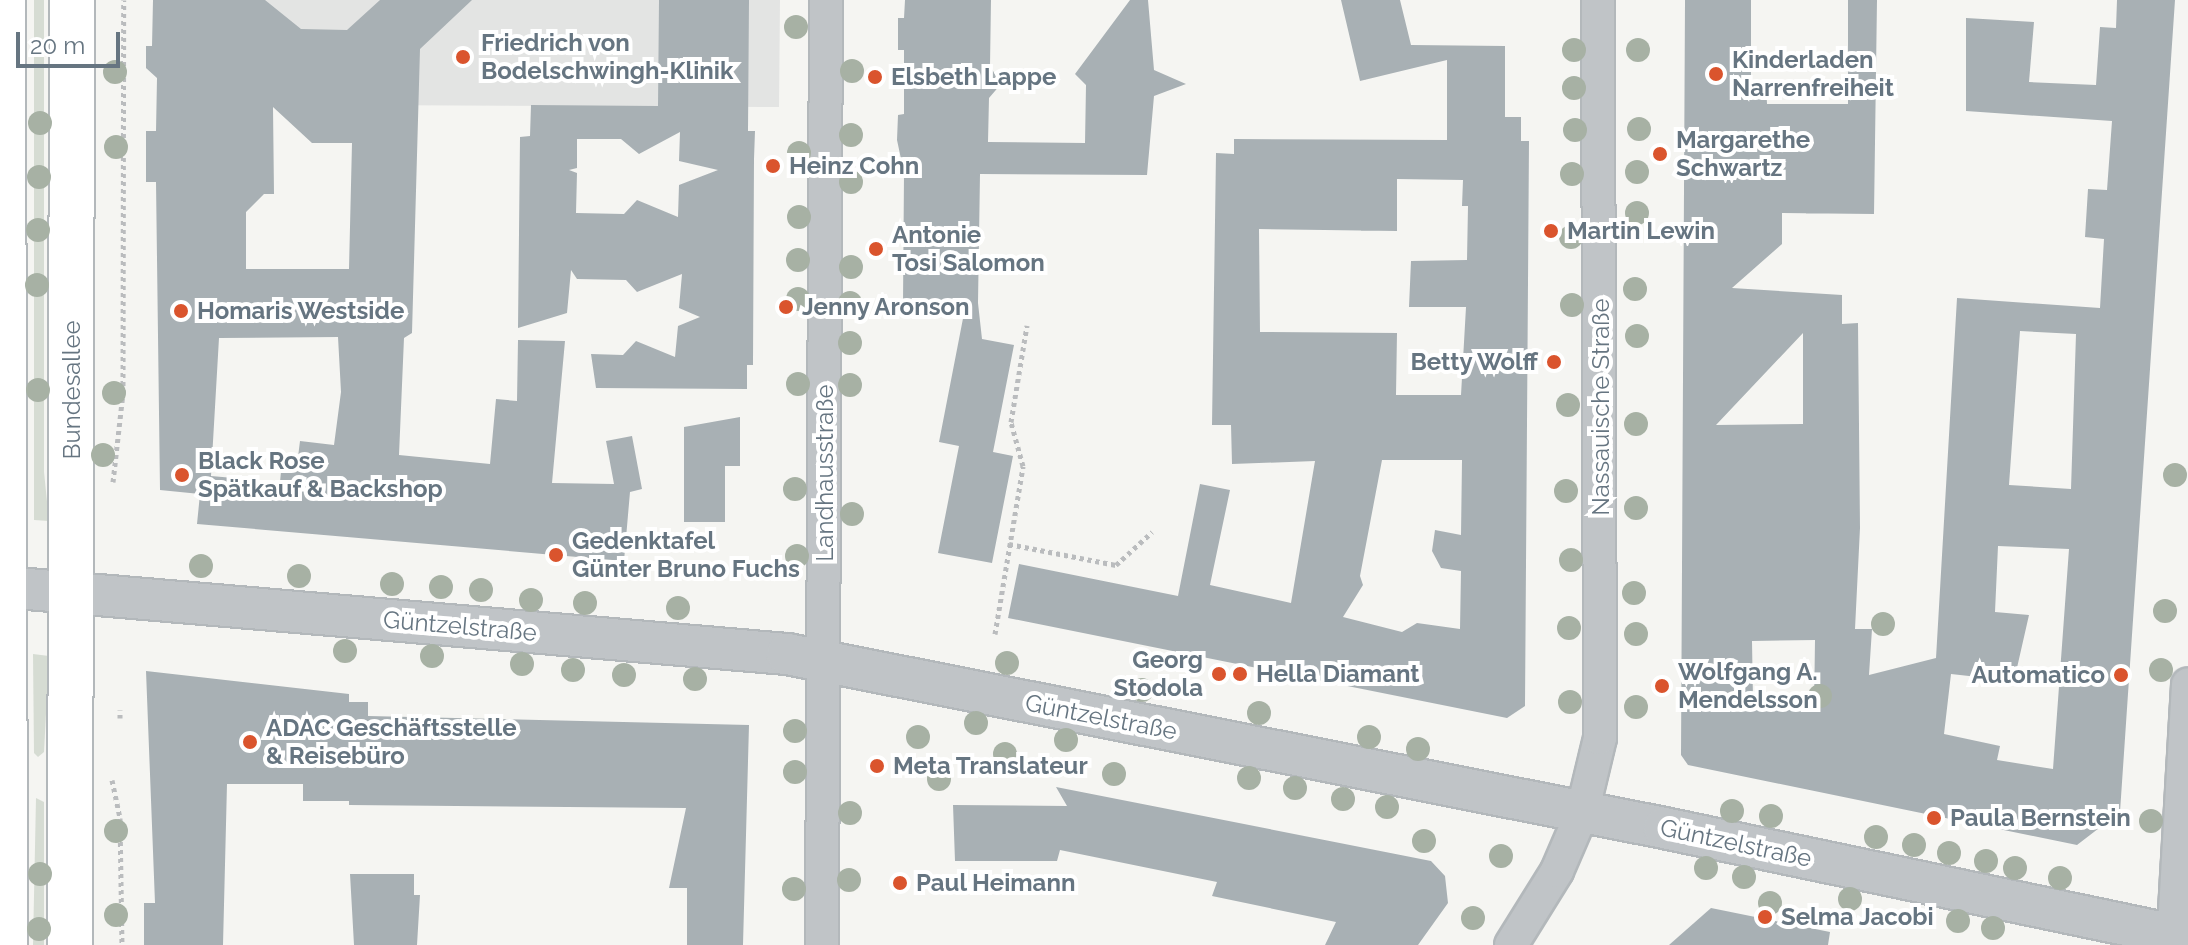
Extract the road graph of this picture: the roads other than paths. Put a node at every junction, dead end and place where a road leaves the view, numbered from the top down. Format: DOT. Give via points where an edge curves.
graph roads {
  1 [pos="3,0"];
  2 [pos="72,0"];
  3 [pos="826,0"];
  4 [pos="1598,0"];
  5 [pos="3,586"];
  6 [pos="73,592"];
  7 [pos="823,662"];
  8 [pos="2188,684"];
  9 [pos="90,775"];
  10 [pos="5,780"];
  11 [pos="1582,813"];
  12 [pos="2178,940"];
  13 [pos="5,945"];
  14 [pos="70,945"];
  15 [pos="822,945"];
  16 [pos="1511,945"];
  1 -- 5 [label="main road"];
  2 -- 6 [label="main road, Bundesallee"];
  3 -- 7 [label="street, Landhausstraße"];
  4 -- 11 [label="street, Nassauische Straße" via="1600,738"];
  5 -- 6 [label="street, Güntzelstraße"];
  5 -- 10 [label="main road"];
  6 -- 7 [label="street, Güntzelstraße" via="787,654"];
  6 -- 9 [label="main road, Bundesallee"];
  7 -- 11 [label="street, Güntzelstraße"];
  7 -- 15 [label="street, Landhausstraße"];
  8 -- 12 [label="street"];
  9 -- 10 [label="main road"];
  9 -- 14 [label="main road, Bundesallee"];
  10 -- 13 [label="main road"];
  11 -- 12 [label="street, Güntzelstraße"];
  11 -- 16 [label="street, Nassauische Straße" via="1552,883"];
}
